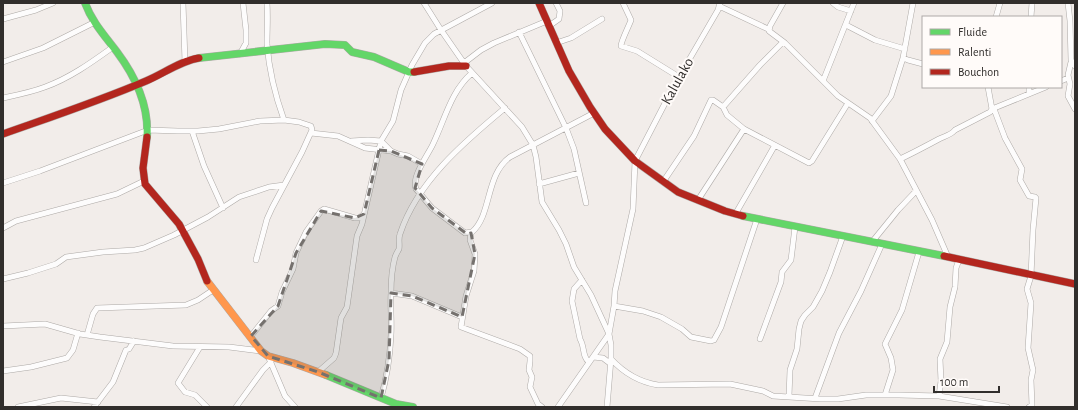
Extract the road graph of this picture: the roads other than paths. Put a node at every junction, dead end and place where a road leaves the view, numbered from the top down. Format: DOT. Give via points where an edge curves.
graph roads {
  1 [pos="53,3"];
  2 [pos="85,3"];
  3 [pos="183,3"];
  4 [pos="243,3"];
  5 [pos="267,3"];
  6 [pos="424,3"];
  7 [pos="492,3"];
  8 [pos="539,3"];
  9 [pos="556,3"];
  10 [pos="624,3"];
  11 [pos="783,3"];
  12 [pos="833,3"];
  13 [pos="854,3"];
  14 [pos="913,3"];
  15 [pos="1000,3"];
  16 [pos="1032,3"];
  17 [pos="1068,3"];
  18 [pos="720,5"];
  19 [pos="851,11"];
  20 [pos="996,16"];
  21 [pos="1031,16"];
  22 [pos="3,19"];
  23 [pos="602,19"];
  24 [pos="93,23"];
  25 [pos="548,23"];
  26 [pos="846,25"];
  27 [pos="768,29"];
  28 [pos="441,30"];
  29 [pos="520,32"];
  30 [pos="783,42"];
  31 [pos="556,43"];
  32 [pos="113,47"];
  33 [pos="905,49"];
  34 [pos="268,50"];
  35 [pos="240,54"];
  36 [pos="903,58"];
  37 [pos="3,62"];
  38 [pos="185,62"];
  39 [pos="465,64"];
  40 [pos="922,64"];
  41 [pos="1073,64"];
  42 [pos="409,72"];
  43 [pos="472,73"];
  44 [pos="679,77"];
  45 [pos="1068,78"];
  46 [pos="823,81"];
  47 [pos="1062,81"];
  48 [pos="136,85"];
  49 [pos="988,88"];
  50 [pos="1028,88"];
  51 [pos="1044,88"];
  52 [pos="1029,94"];
  53 [pos="3,98"];
  54 [pos="848,103"];
  55 [pos="723,107"];
  56 [pos="505,108"];
  57 [pos="1075,108"];
  58 [pos="993,110"];
  59 [pos="594,113"];
  60 [pos="284,120"];
  61 [pos="872,121"];
  62 [pos="566,128"];
  63 [pos="744,129"];
  64 [pos="148,130"];
  65 [pos="192,131"];
  66 [pos="311,132"];
  67 [pos="3,134"];
  68 [pos="382,141"];
  69 [pos="351,142"];
  70 [pos="533,145"];
  71 [pos="775,146"];
  72 [pos="379,150"];
  73 [pos="391,151"];
  74 [pos="900,159"];
  75 [pos="636,161"];
  76 [pos="422,164"];
  77 [pos="579,173"];
  78 [pos="144,181"];
  79 [pos="663,182"];
  80 [pos="3,183"];
  81 [pos="539,184"];
  82 [pos="284,185"];
  83 [pos="916,191"];
  84 [pos="420,194"];
  85 [pos="698,200"];
  86 [pos="586,203"];
  87 [pos="223,208"];
  88 [pos="364,214"];
  89 [pos="736,214"];
  90 [pos="757,220"];
  91 [pos="795,227"];
  92 [pos="3,228"];
  93 [pos="182,231"];
  94 [pos="471,233"];
  95 [pos="842,236"];
  96 [pos="872,242"];
  97 [pos="882,244"];
  98 [pos="919,252"];
  99 [pos="948,257"];
  100 [pos="256,260"];
  101 [pos="959,260"];
  102 [pos="1032,276"];
  103 [pos="3,279"];
  104 [pos="582,280"];
  105 [pos="1075,284"];
  106 [pos="213,290"];
  107 [pos="391,293"];
  108 [pos="614,306"];
  109 [pos="462,317"];
  110 [pos="3,326"];
  111 [pos="78,333"];
  112 [pos="609,334"];
  113 [pos="87,335"];
  114 [pos="251,336"];
  115 [pos="760,339"];
  116 [pos="134,341"];
  117 [pos="200,348"];
  118 [pos="262,351"];
  119 [pos="593,357"];
  120 [pos="270,359"];
  121 [pos="611,361"];
  122 [pos="590,362"];
  123 [pos="3,371"];
  124 [pos="318,372"];
  125 [pos="885,395"];
  126 [pos="789,396"];
  127 [pos="939,396"];
  128 [pos="381,398"];
  129 [pos="815,398"];
  130 [pos="98,402"];
  131 [pos="1033,406"];
  132 [pos="18,407"];
  133 [pos="94,407"];
  134 [pos="208,407"];
  135 [pos="236,407"];
  136 [pos="295,407"];
  137 [pos="413,407"];
  138 [pos="542,407"];
  139 [pos="558,407"];
  140 [pos="607,407"];
  141 [pos="1007,407"];
  1 -- 22 [label="street"];
  2 -- 24 [label="street"];
  3 -- 38 [label="street"];
  4 -- 35 [label="street" via="246,43"];
  5 -- 34 [label="street"];
  6 -- 28 [label="street"];
  7 -- 28 [label="street"];
  8 -- 25 [label="street"];
  9 -- 25 [label="street" via="560,11 559,19"];
  10 -- 44 [label="street" via="631,20 621,46 637,51"];
  11 -- 27 [label="street"];
  12 -- 19 [label="street"];
  13 -- 19 [label="street"];
  14 -- 33 [label="street"];
  15 -- 20 [label="street"];
  16 -- 21 [label="street"];
  17 -- 41 [label="street"];
  18 -- 27 [label="street"];
  18 -- 44 [label="street, Kalulako"];
  19 -- 26 [label="street"];
  23 -- 31 [label="street" via="572,38"];
  24 -- 32 [label="street"];
  24 -- 37 [label="street" via="43,48"];
  25 -- 29 [label="street"];
  25 -- 31 [label="street"];
  26 -- 33 [label="street" via="875,40"];
  26 -- 46 [label="street"];
  27 -- 30 [label="street"];
  28 -- 39 [label="street"];
  28 -- 42 [label="street" via="429,38"];
  29 -- 39 [label="street" via="481,50"];
  29 -- 62 [label="street"];
  30 -- 46 [label="street"];
  30 -- 55 [label="street"];
  31 -- 59 [label="street"];
  32 -- 48 [label="street" via="128,67"];
  32 -- 53 [label="street" via="53,84"];
  33 -- 36 [label="street"];
  34 -- 35 [label="street"];
  34 -- 42 [label="street" via="325,44 341,45 347,46 352,52 374,57"];
  34 -- 60 [label="street" via="274,92"];
  35 -- 38 [label="street"];
  36 -- 40 [label="street"];
  36 -- 61 [label="street" via="890,96"];
  38 -- 48 [label="street"];
  39 -- 42 [label="street"];
  39 -- 43 [label="street"];
  41 -- 45 [label="street" via="1069,66"];
  42 -- 68 [label="street" via="401,90 393,121"];
  43 -- 56 [label="street"];
  43 -- 76 [label="street" via="447,108"];
  44 -- 75 [label="street, Kalulako"];
  45 -- 47 [label="street"];
  45 -- 57 [label="street" via="1068,96"];
  46 -- 54 [label="street"];
  48 -- 64 [label="street" via="147,115"];
  48 -- 67 [label="street"];
  49 -- 58 [label="street"];
  50 -- 52 [label="street"];
  51 -- 52 [label="street"];
  52 -- 58 [label="street"];
  54 -- 61 [label="street"];
  54 -- 71 [label="street" via="811,163"];
  55 -- 63 [label="street"];
  55 -- 79 [label="street" via="711,100 694,136"];
  56 -- 70 [label="street" via="522,127"];
  56 -- 84 [label="street" via="452,154"];
  58 -- 74 [label="street" via="952,134"];
  58 -- 102 [label="street" via="1022,169 1019,178 1021,183 1029,196 1036,198"];
  59 -- 62 [label="street"];
  59 -- 75 [label="street" via="614,140"];
  60 -- 65 [label="street"];
  60 -- 66 [label="street" via="311,126"];
  61 -- 74 [label="street"];
  62 -- 70 [label="street"];
  62 -- 77 [label="street"];
  63 -- 71 [label="street"];
  63 -- 85 [label="street"];
  64 -- 65 [label="street"];
  64 -- 78 [label="street"];
  64 -- 80 [label="street"];
  65 -- 87 [label="street"];
  66 -- 69 [label="street" via="334,135"];
  66 -- 82 [label="street"];
  68 -- 69 [label="street"];
  68 -- 72 [label="street"];
  68 -- 73 [label="street"];
  69 -- 72 [label="street"];
  70 -- 81 [label="street"];
  70 -- 94 [label="street" via="502,163 483,216"];
  71 -- 89 [label="street"];
  72 -- 73 [label="street"];
  72 -- 88 [label="street"];
  73 -- 76 [label="street"];
  74 -- 83 [label="street"];
  75 -- 79 [label="street"];
  75 -- 108 [label="street" via="633,209"];
  76 -- 84 [label="street" via="415,183 415,188"];
  77 -- 81 [label="street"];
  77 -- 86 [label="street"];
  78 -- 92 [label="street" via="117,194 16,221"];
  78 -- 93 [label="street"];
  79 -- 85 [label="street" via="678,192"];
  81 -- 104 [label="street" via="545,208 559,230"];
  82 -- 87 [label="street" via="239,197"];
  82 -- 100 [label="street" via="267,219"];
  83 -- 96 [label="street"];
  83 -- 99 [label="street"];
  84 -- 94 [label="street" via="432,208 465,233"];
  84 -- 107 [label="street" via="400,234"];
  85 -- 89 [label="street"];
  87 -- 93 [label="street"];
  88 -- 114 [label="street" via="355,218 324,209 321,211 306,232 296,253 293,269 278,306 271,310"];
  88 -- 124 [label="street" via="357,236 347,307 341,318 335,356"];
  89 -- 90 [label="street"];
  90 -- 91 [label="street"];
  90 -- 108 [label="street" via="721,327 714,340 691,337 669,320 643,310"];
  91 -- 95 [label="street"];
  91 -- 115 [label="street" via="791,260 782,272"];
  93 -- 103 [label="street" via="139,249 66,257 56,264"];
  93 -- 106 [label="street"];
  94 -- 109 [label="street" via="470,240 475,254 474,271"];
  95 -- 96 [label="street"];
  95 -- 126 [label="street" via="822,291 801,321 798,330 797,349 790,370"];
  96 -- 97 [label="street"];
  97 -- 98 [label="street"];
  97 -- 129 [label="street" via="839,333"];
  98 -- 99 [label="street"];
  98 -- 125 [label="street" via="902,310 885,344 893,370"];
  99 -- 101 [label="street"];
  101 -- 102 [label="street"];
  101 -- 127 [label="street" via="950,307 947,342 940,359"];
  102 -- 105 [label="street"];
  102 -- 131 [label="street" via="1027,289 1031,303 1028,348 1033,370 1030,380"];
  104 -- 112 [label="street"];
  104 -- 122 [label="street" via="574,289 572,301 585,357"];
  106 -- 113 [label="street" via="186,305 97,308"];
  106 -- 114 [label="street"];
  107 -- 109 [label="street" via="412,296"];
  107 -- 128 [label="street" via="390,354"];
  108 -- 112 [label="street"];
  109 -- 138 [label="street" via="461,327 520,349 530,356 530,387"];
  110 -- 111 [label="street" via="38,323"];
  111 -- 113 [label="street"];
  111 -- 123 [label="street" via="73,350 67,358"];
  112 -- 119 [label="street"];
  112 -- 121 [label="street"];
  113 -- 116 [label="street"];
  114 -- 118 [label="street"];
  116 -- 117 [label="street"];
  116 -- 130 [label="street" via="126,350 113,382"];
  117 -- 118 [label="street" via="229,347"];
  117 -- 134 [label="street" via="178,383 185,392 195,395"];
  118 -- 120 [label="street"];
  119 -- 121 [label="street"];
  119 -- 122 [label="street"];
  120 -- 124 [label="street" via="293,362"];
  120 -- 135 [label="street"];
  120 -- 136 [label="street" via="285,396"];
  121 -- 126 [label="street" via="627,374 649,384 730,384 763,391 773,396"];
  121 -- 140 [label="street"];
  122 -- 139 [label="street"];
  124 -- 128 [label="street"];
  125 -- 127 [label="street"];
  125 -- 129 [label="street"];
  126 -- 129 [label="street"];
  127 -- 141 [label="street"];
  128 -- 137 [label="street"];
  130 -- 132 [label="street" via="61,398"];
  130 -- 133 [label="street"];
}
